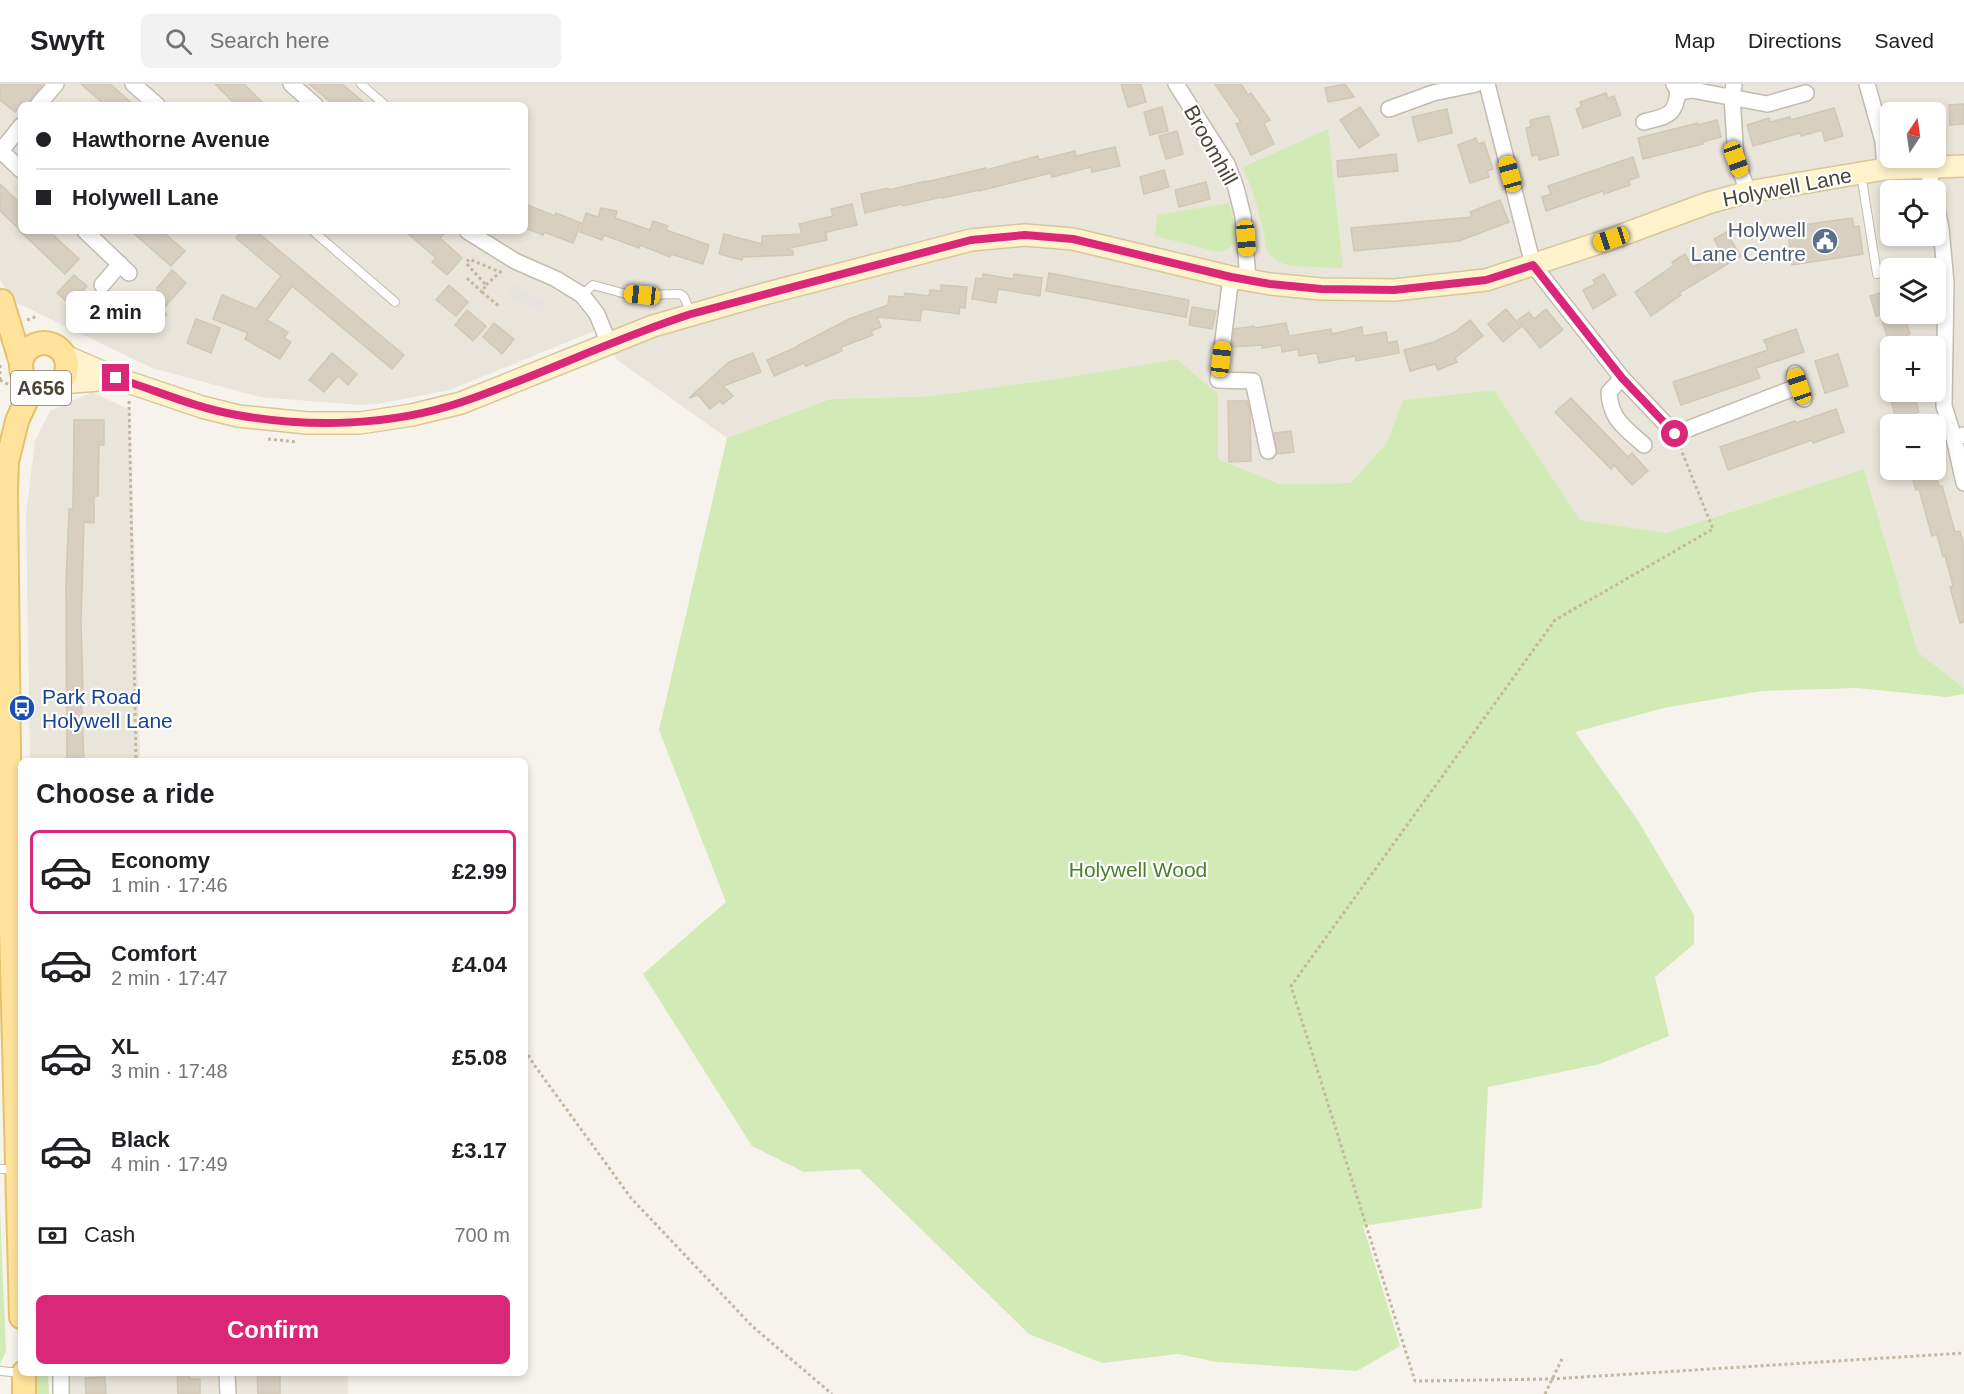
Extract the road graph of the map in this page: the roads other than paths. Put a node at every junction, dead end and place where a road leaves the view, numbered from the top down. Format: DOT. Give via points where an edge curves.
graph roads {
  1 [pos="56,84"];
  2 [pos="133,84"];
  3 [pos="291,84"];
  4 [pos="361,84"];
  5 [pos="1176,84"];
  6 [pos="1471,84"];
  7 [pos="1487,84"];
  8 [pos="1867,84"];
  9 [pos="1676,88"];
  10 [pos="1733,91"];
  11 [pos="1806,93"];
  12 [pos="41,102"];
  13 [pos="154,102"];
  14 [pos="312,102"];
  15 [pos="382,102"];
  16 [pos="1389,109"];
  17 [pos="1644,122"];
  18 [pos="18,130"];
  19 [pos="1,152"];
  20 [pos="1946,166"];
  21 [pos="1964,166"];
  22 [pos="18,167"];
  23 [pos="1906,168"];
  24 [pos="1885,169"];
  25 [pos="1861,173"];
  26 [pos="1748,192"];
  27 [pos="88,234"];
  28 [pos="316,234"];
  29 [pos="472,234"];
  30 [pos="1943,246"];
  31 [pos="1533,265"];
  32 [pos="1878,274"];
  33 [pos="1240,278"];
  34 [pos="102,285"];
  35 [pos="582,295"];
  36 [pos="1,299"];
  37 [pos="395,302"];
  38 [pos="691,314"];
  39 [pos="39,343"];
  40 [pos="609,344"];
  41 [pos="65,356"];
  42 [pos="21,363"];
  43 [pos="116,378"];
  44 [pos="1622,378"];
  45 [pos="60,383"];
  46 [pos="33,386"];
  47 [pos="1799,386"];
  48 [pos="1959,436"];
  49 [pos="1644,445"];
  50 [pos="1268,451"];
  51 [pos="1964,483"];
  52 [pos="3,491"];
  53 [pos="3,520"];
  54 [pos="4,623"];
  55 [pos="6,940"];
  56 [pos="8,1169"];
  57 [pos="18,1273"];
  58 [pos="0,1371"];
  59 [pos="18,1372"];
  60 [pos="24,1376"];
  61 [pos="61,1376"];
  62 [pos="227,1376"];
  63 [pos="24,1394"];
  64 [pos="61,1394"];
  65 [pos="228,1394"];
  1 -- 12 [label="street"];
  2 -- 13 [label="street"];
  3 -- 14 [label="street"];
  4 -- 15 [label="lane"];
  5 -- 33 [label="street, Broomhill" via="1227,164 1236,188 1243,216"];
  6 -- 16 [label="street"];
  7 -- 31 [label="street"];
  8 -- 24 [label="street" via="1883,141"];
  9 -- 10 [label="street"];
  9 -- 17 [label="street" via="1676,105 1669,115"];
  10 -- 11 [label="street" via="1767,104"];
  10 -- 26 [label="street" via="1736,159"];
  18 -- 19 [label="street"];
  19 -- 22 [label="street"];
  20 -- 21 [label="main road, Holywell Lane"];
  23 -- 24 [label="main road, Holywell Lane"];
  24 -- 25 [label="main road, Holywell Lane"];
  25 -- 26 [label="main road, Holywell Lane"];
  25 -- 32 [label="lane"];
  26 -- 31 [label="main road, Holywell Lane"];
  27 -- 34 [label="street" via="124,268"];
  28 -- 37 [label="lane"];
  29 -- 35 [label="street"];
  30 -- 48 [label="street" via="1946,283 1944,406"];
  31 -- 33 [label="main road, Holywell Lane" via="1486,280 1394,290 1321,289"];
  31 -- 44 [label="street"];
  33 -- 38 [label="main road, Holywell Lane" via="1073,239 1025,235 971,240"];
  33 -- 50 [label="street, Broomhill" via="1218,380 1252,381"];
  35 -- 38 [label="lane" via="593,285 634,294 680,294"];
  35 -- 40 [label="street" via="597,314"];
  36 -- 39 [label="main road, A656"];
  36 -- 42 [label="main road, A656"];
  38 -- 40 [label="main road, Holywell Lane"];
  39 -- 41 [label="main road, A656" via="54,345"];
  39 -- 42 [label="main road, A656" via="27,350"];
  40 -- 43 [label="main road, Holywell Lane" via="461,403 360,423 307,423 238,416"];
  41 -- 43 [label="main road, Holywell Lane"];
  41 -- 45 [label="main road, A656" via="67,371"];
  42 -- 46 [label="main road, A656" via="24,376"];
  43 -- 45 [label="main road, Holywell Lane"];
  44 -- 47 [label="street" via="1675,434"];
  44 -- 49 [label="street" via="1609,392 1610,405 1620,423"];
  45 -- 46 [label="main road, A656" via="47,388"];
  46 -- 52 [label="main road, A656" via="17,421"];
  48 -- 51 [label="street"];
  52 -- 53 [label="main road, A656"];
  53 -- 54 [label="main road, A656"];
  54 -- 55 [label="main road, A656"];
  55 -- 56 [label="main road, A656" via="12,1118"];
  56 -- 57 [label="main road, A656"];
  58 -- 59 [label="lane"];
  60 -- 63 [label="main road"];
  61 -- 64 [label="street"];
  62 -- 65 [label="street"];
}
